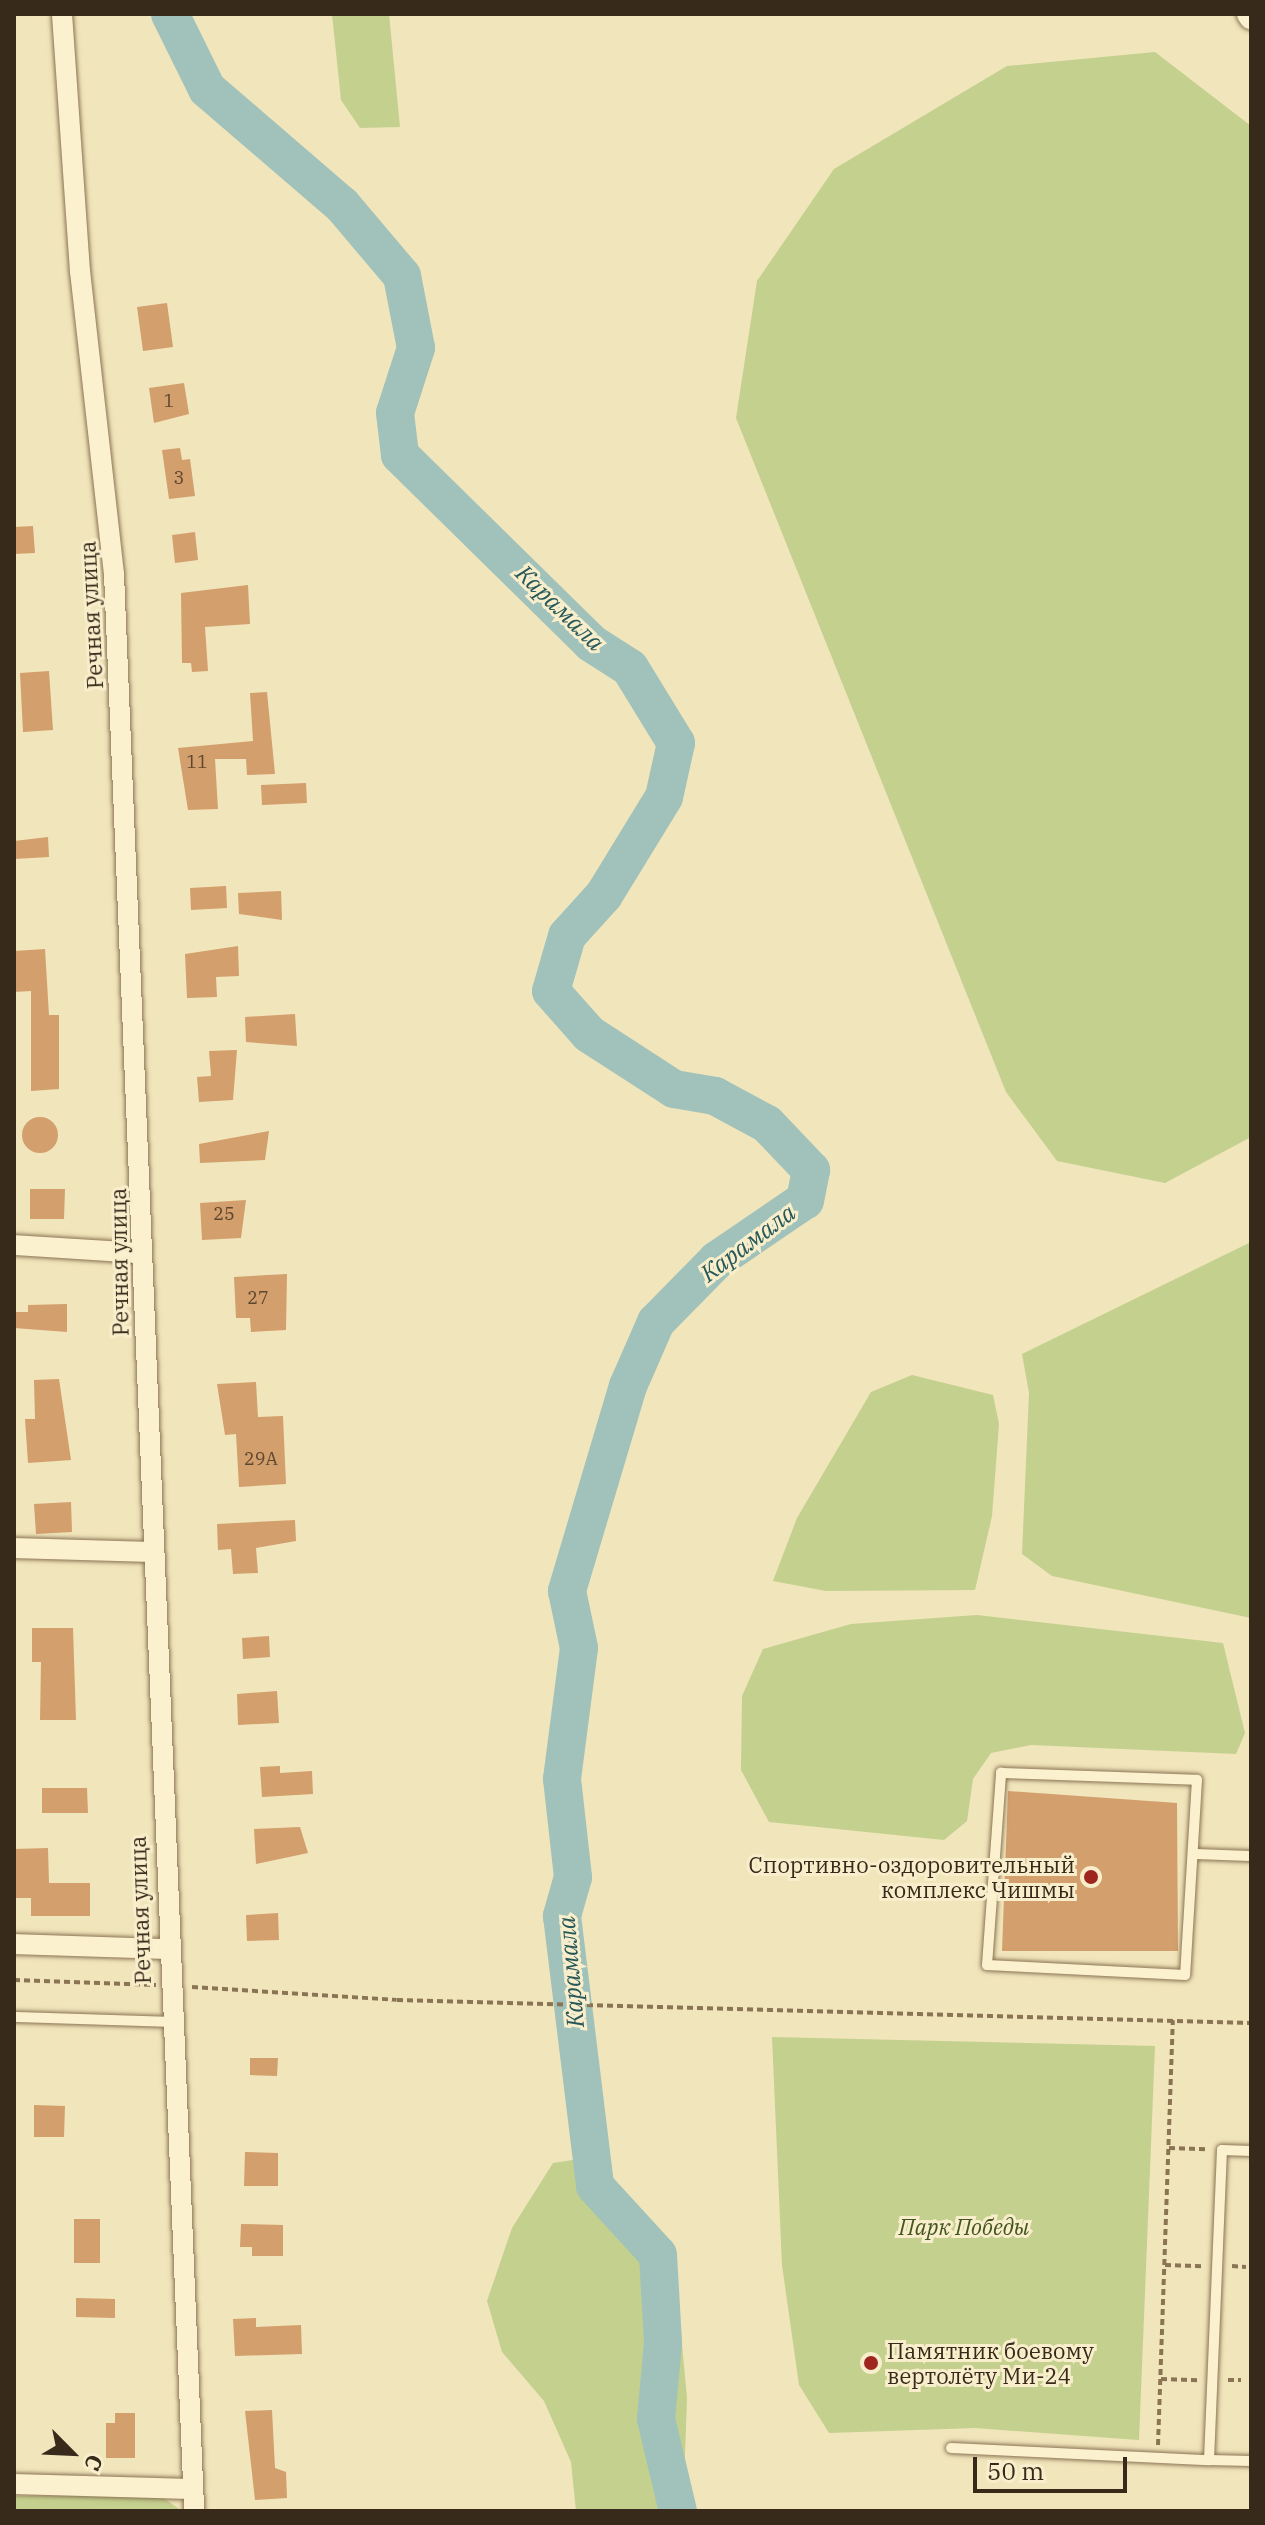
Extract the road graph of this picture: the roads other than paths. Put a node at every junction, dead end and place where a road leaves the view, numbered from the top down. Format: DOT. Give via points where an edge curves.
graph roads {
  1 [pos="62,14"];
  2 [pos="14,1245"];
  3 [pos="142,1253"];
  4 [pos="14,1548"];
  5 [pos="151,1552"];
  6 [pos="1194,1854"];
  7 [pos="1251,1856"];
  8 [pos="14,1944"];
  9 [pos="166,1949"];
  10 [pos="14,2017"];
  11 [pos="169,2022"];
  12 [pos="1251,2151"];
  13 [pos="951,2448"];
  14 [pos="1209,2460"];
  15 [pos="1251,2461"];
  16 [pos="14,2484"];
  17 [pos="190,2489"];
  18 [pos="194,2511"];
  1 -- 3 [label="street, Речная улица" via="80,271 114,574"];
  2 -- 3 [label="street"];
  3 -- 5 [label="street, Речная улица"];
  4 -- 5 [label="street"];
  5 -- 9 [label="street, Речная улица"];
  6 -- 6 [label="lane" via="1197,1780 1001,1773 987,1965 1185,1975"];
  6 -- 7 [label="lane"];
  8 -- 9 [label="street"];
  9 -- 11 [label="street, Речная улица"];
  10 -- 11 [label="lane"];
  11 -- 17 [label="street, Речная улица"];
  12 -- 14 [label="lane" via="1222,2150"];
  13 -- 14 [label="lane"];
  14 -- 15 [label="lane"];
  16 -- 17 [label="street"];
  17 -- 18 [label="street, Речная улица"];
}
